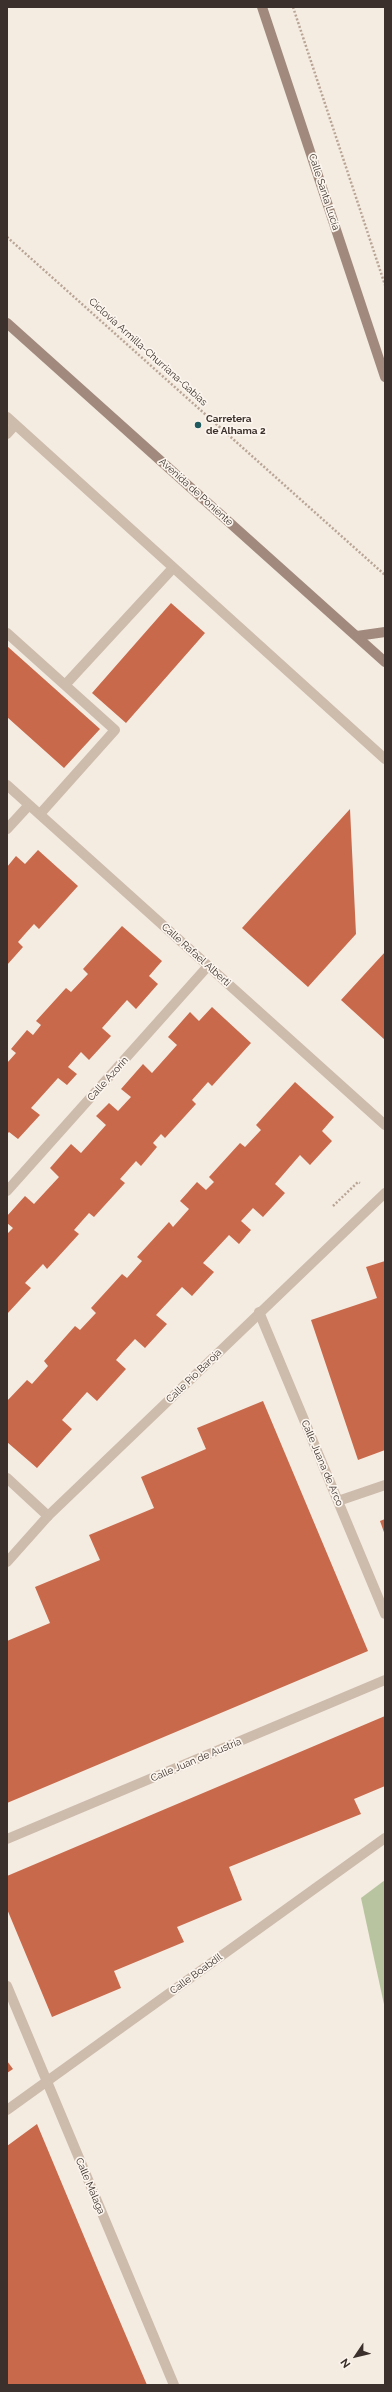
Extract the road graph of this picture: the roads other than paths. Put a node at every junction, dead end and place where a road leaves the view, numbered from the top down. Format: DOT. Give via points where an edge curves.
graph roads {
  1 [pos="262,7"];
  2 [pos="7,323"];
  3 [pos="385,377"];
  4 [pos="7,417"];
  5 [pos="15,425"];
  6 [pos="7,434"];
  7 [pos="173,568"];
  8 [pos="385,632"];
  9 [pos="7,633"];
  10 [pos="357,636"];
  11 [pos="385,662"];
  12 [pos="65,685"];
  13 [pos="385,759"];
  14 [pos="7,785"];
  15 [pos="29,805"];
  16 [pos="40,814"];
  17 [pos="7,830"];
  18 [pos="208,966"];
  19 [pos="385,1125"];
  20 [pos="7,1191"];
  21 [pos="385,1193"];
  22 [pos="259,1312"];
  23 [pos="7,1478"];
  24 [pos="385,1485"];
  25 [pos="338,1501"];
  26 [pos="48,1516"];
  27 [pos="7,1562"];
  28 [pos="385,1614"];
  29 [pos="385,1680"];
  30 [pos="385,1838"];
  31 [pos="7,1839"];
  32 [pos="7,1986"];
  33 [pos="47,2083"];
  34 [pos="7,2110"];
  35 [pos="174,2385"];
  1 -- 3 [label="main road, Calle Santa Lucía"];
  2 -- 10 [label="main road, Avenida de Poniente"];
  4 -- 5 [label="street"];
  5 -- 6 [label="street"];
  5 -- 7 [label="street"];
  7 -- 12 [label="street"];
  7 -- 13 [label="street"];
  8 -- 10 [label="main road"];
  9 -- 12 [label="street"];
  10 -- 11 [label="main road, Avenida de Poniente"];
  12 -- 16 [label="street" via="115,730"];
  14 -- 15 [label="street, Calle Rafael Alberti"];
  15 -- 16 [label="street, Calle Rafael Alberti"];
  15 -- 17 [label="street"];
  16 -- 18 [label="street, Calle Rafael Alberti"];
  18 -- 19 [label="street, Calle Rafael Alberti"];
  18 -- 20 [label="street, Calle Azorín"];
  21 -- 22 [label="street, Calle Pío Baroja"];
  22 -- 25 [label="street, Calle Juana de Arco"];
  22 -- 26 [label="street, Calle Pío Baroja"];
  23 -- 26 [label="street"];
  24 -- 25 [label="street"];
  25 -- 28 [label="street, Calle Juana de Arco"];
  26 -- 27 [label="street, Calle Pío Baroja"];
  29 -- 31 [label="street, Calle Juan de Austria"];
  30 -- 33 [label="street, Calle Boabdil"];
  32 -- 33 [label="street, Calle Málaga"];
  33 -- 34 [label="street, Calle Boabdil"];
  33 -- 35 [label="street, Calle Málaga"];
}
